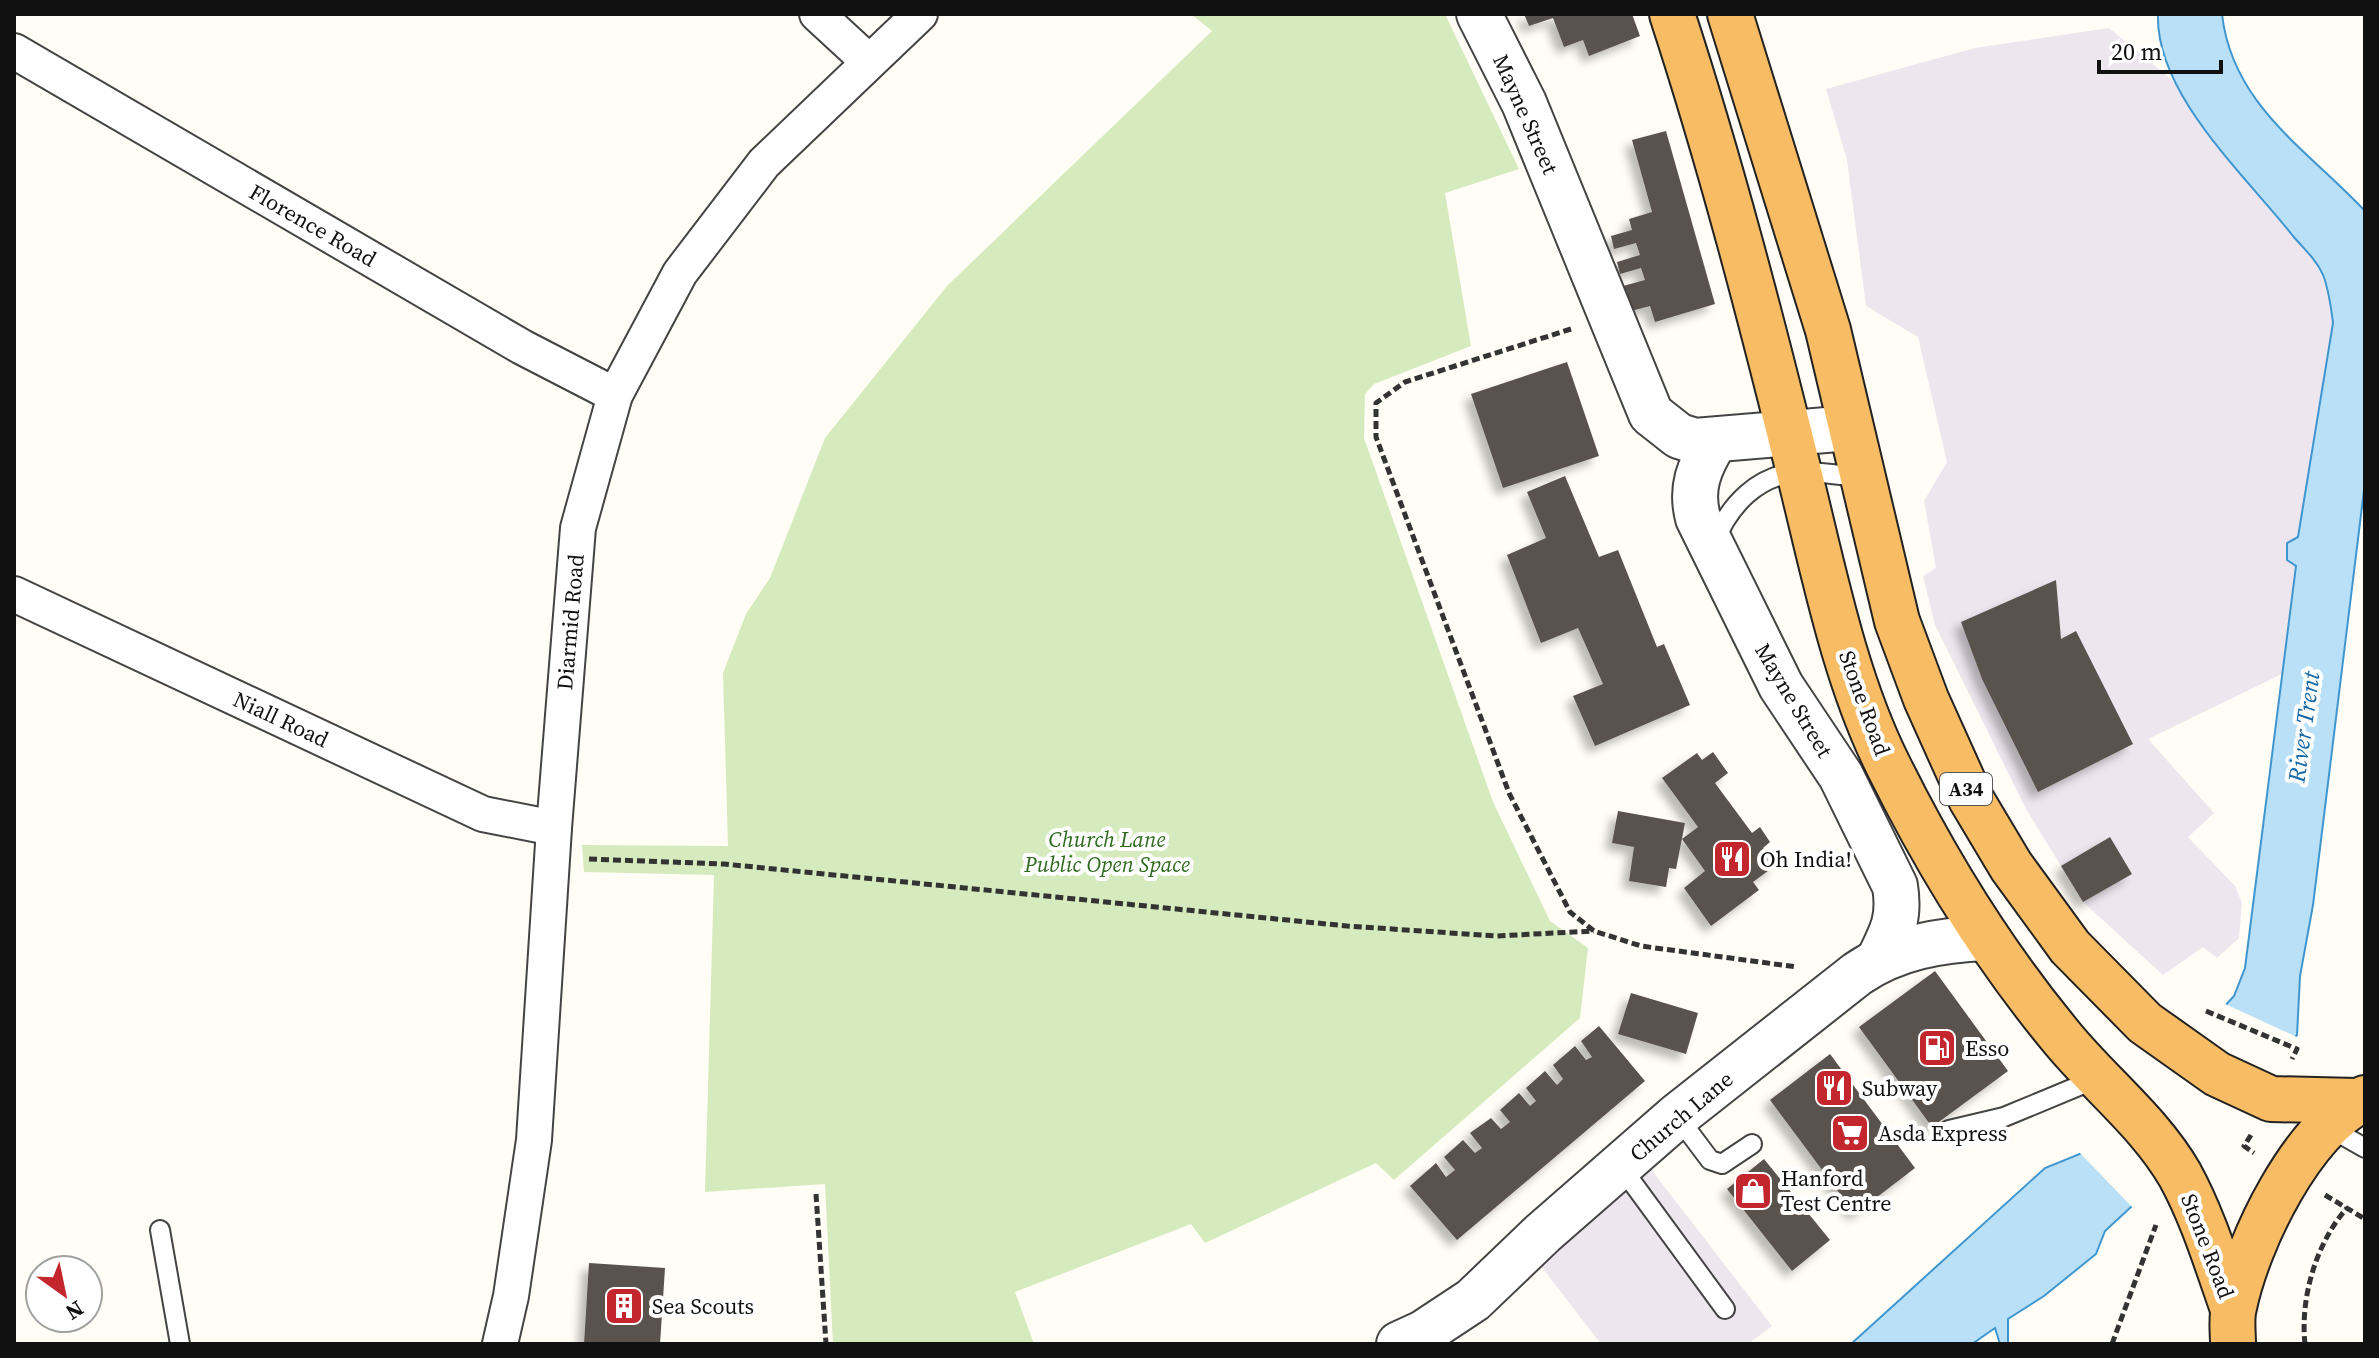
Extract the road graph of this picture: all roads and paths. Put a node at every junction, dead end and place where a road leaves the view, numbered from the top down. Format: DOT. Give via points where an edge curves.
graph roads {
  1 [pos="817,14"];
  2 [pos="920,14"];
  3 [pos="1479,14"];
  4 [pos="1672,14"];
  5 [pos="1730,14"];
  6 [pos="14,51"];
  7 [pos="868,61"];
  8 [pos="1610,316"];
  9 [pos="615,395"];
  10 [pos="1850,428"];
  11 [pos="1715,441"];
  12 [pos="1794,452"];
  13 [pos="1863,478"];
  14 [pos="1712,549"];
  15 [pos="14,594"];
  16 [pos="553,843"];
  17 [pos="1594,931"];
  18 [pos="1987,938"];
  19 [pos="1868,966"];
  20 [pos="2200,1008"];
  21 [pos="2292,1059"];
  22 [pos="2108,1088"];
  23 [pos="2349,1108"];
  24 [pos="1677,1116"];
  25 [pos="1949,1130"];
  26 [pos="1752,1144"];
  27 [pos="2365,1148"];
  28 [pos="1621,1167"];
  29 [pos="2185,1185"];
  30 [pos="816,1194"];
  31 [pos="2323,1195"];
  32 [pos="2347,1208"];
  33 [pos="2365,1219"];
  34 [pos="160,1230"];
  35 [pos="1725,1309"];
  36 [pos="2233,1326"];
  37 [pos="1416,1340"];
  38 [pos="180,1344"];
  39 [pos="500,1344"];
  40 [pos="826,1344"];
  41 [pos="2112,1344"];
  42 [pos="2305,1344"];
  1 -- 7 [label="street"];
  2 -- 7 [label="street, Diarmid Road"];
  3 -- 8 [label="street, Mayne Street" via="1524,103"];
  4 -- 12 [label="highway, Stone Road / A34"];
  5 -- 10 [label="highway, A34" via="1828,330"];
  6 -- 9 [label="street, Florence Road" via="522,347"];
  7 -- 9 [label="street, Diarmid Road" via="764,163 680,273"];
  8 -- 11 [label="street, Mayne Street" via="1651,414 1679,436"];
  8 -- 17 [label="path" via="1405,382 1376,403 1376,437 1509,793 1570,912"];
  9 -- 16 [label="street, Diarmid Road" via="578,528"];
  10 -- 12 [label="street, Mayne Street"];
  10 -- 13 [label="highway, A34"];
  11 -- 12 [label="street, Mayne Street"];
  11 -- 14 [label="street, Mayne Street" via="1701,464 1693,500"];
  12 -- 13 [label="lane"];
  12 -- 14 [label="lane" via="1740,497"];
  12 -- 18 [label="highway, Stone Road / A34" via="1857,688 1886,763 1933,853"];
  13 -- 23 [label="highway, A34" via="1897,621 1926,699 1971,799 2011,866 2070,947 2115,995 2217,1074 2271,1099"];
  14 -- 19 [label="street, Mayne Street" via="1781,686 1841,776 1895,886 1895,927"];
  15 -- 16 [label="street, Niall Road"];
  16 -- 17 [label="path" via="1347,926 1496,936"];
  16 -- 39 [label="street, Diarmid Road" via="534,1140"];
  17 -- 19 [label="path" via="1641,946"];
  18 -- 19 [label="street, Church Lane" via="1914,947"];
  18 -- 22 [label="highway, Stone Road / A34"];
  19 -- 24 [label="street, Church Lane"];
  20 -- 21 [label="path" via="2297,1049"];
  22 -- 25 [label="lane"];
  22 -- 29 [label="highway, Stone Road / A34" via="2156,1140"];
  23 -- 27 [label="lane, A34"];
  23 -- 36 [label="highway" via="2277,1196 2256,1240"];
  24 -- 26 [label="lane" via="1710,1160 1722,1164"];
  24 -- 28 [label="street, Church Lane"];
  28 -- 35 [label="lane"];
  28 -- 37 [label="street, Church Lane" via="1473,1300"];
  29 -- 36 [label="highway, Stone Road / A34"];
  29 -- 41 [label="path" via="2158,1220"];
  30 -- 40 [label="path"];
  31 -- 32 [label="path"];
  32 -- 33 [label="path"];
  32 -- 42 [label="path" via="2332,1225 2316,1262 2306,1304"];
  34 -- 38 [label="lane"];
}
